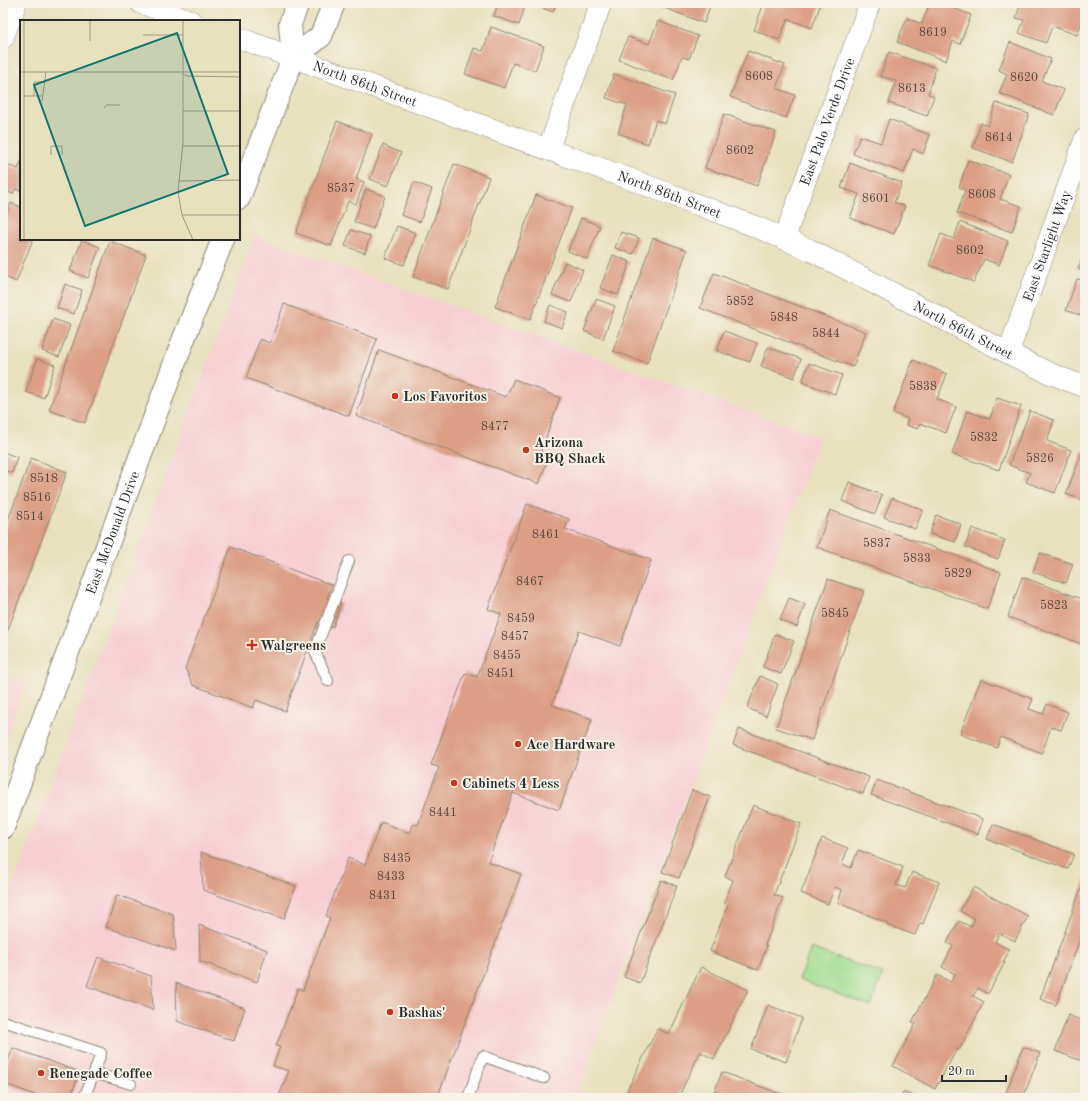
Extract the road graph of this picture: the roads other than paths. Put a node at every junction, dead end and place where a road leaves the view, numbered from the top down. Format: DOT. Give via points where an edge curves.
graph roads {
  1 [pos="16,3"];
  2 [pos="141,3"];
  3 [pos="298,3"];
  4 [pos="334,3"];
  5 [pos="601,3"];
  6 [pos="870,3"];
  7 [pos="188,20"];
  8 [pos="3,38"];
  9 [pos="240,38"];
  10 [pos="293,58"];
  11 [pos="1085,139"];
  12 [pos="548,150"];
  13 [pos="240,195"];
  14 [pos="784,239"];
  15 [pos="223,240"];
  16 [pos="1008,353"];
  17 [pos="1085,387"];
  18 [pos="349,562"];
  19 [pos="328,681"];
  20 [pos="3,828"];
  21 [pos="3,1022"];
  22 [pos="94,1073"];
  23 [pos="544,1078"];
  24 [pos="131,1084"];
  25 [pos="84,1098"];
  26 [pos="468,1098"];
  1 -- 8 [label="street"];
  2 -- 7 [label="street"];
  3 -- 10 [label="main road" via="290,24"];
  4 -- 10 [label="main road" via="321,36"];
  5 -- 12 [label="street"];
  6 -- 14 [label="street, East Palo Verde Drive"];
  9 -- 10 [label="street, North 86th Street"];
  10 -- 12 [label="street, North 86th Street"];
  10 -- 13 [label="main road"];
  11 -- 16 [label="street, East Starlight Way"];
  12 -- 14 [label="street, North 86th Street"];
  14 -- 16 [label="street, North 86th Street"];
  15 -- 20 [label="main road, East McDonald Drive"];
  16 -- 17 [label="street, North 86th Street"];
  18 -- 19 [label="lane" via="315,651"];
  21 -- 22 [label="lane" via="101,1053"];
  22 -- 24 [label="lane"];
  22 -- 25 [label="lane"];
  23 -- 26 [label="lane" via="483,1056"];
}
